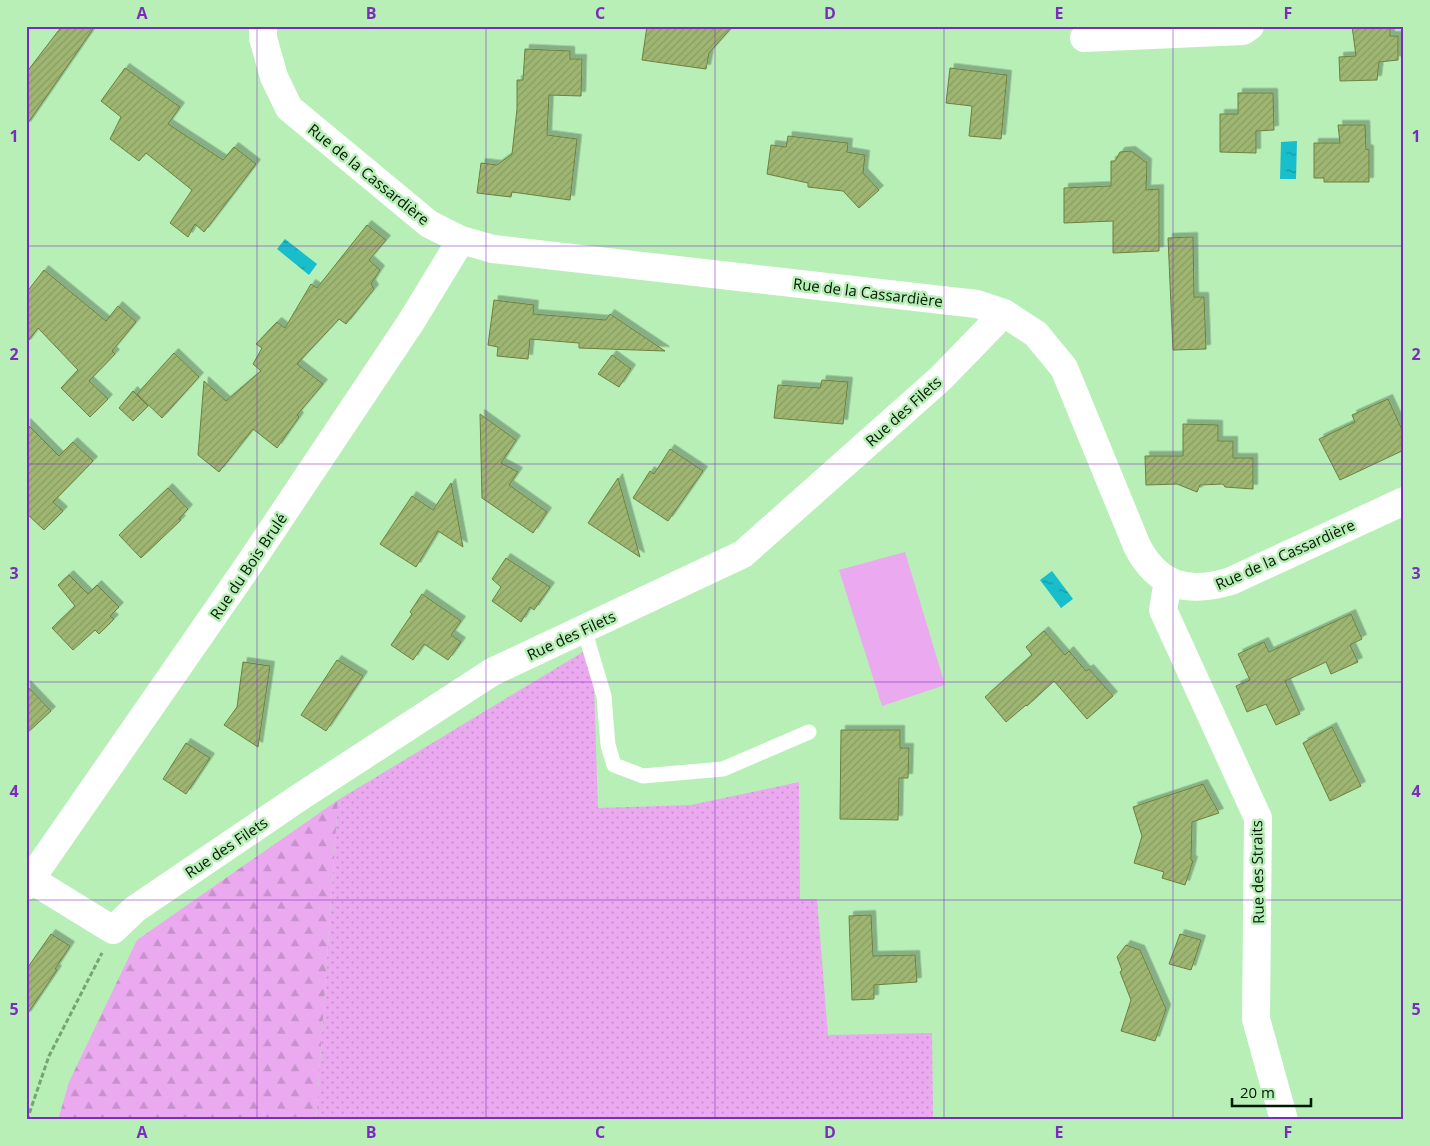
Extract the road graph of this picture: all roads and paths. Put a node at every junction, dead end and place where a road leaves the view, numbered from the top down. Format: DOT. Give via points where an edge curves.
graph roads {
  1 [pos="262,26"];
  2 [pos="1250,26"];
  3 [pos="1084,38"];
  4 [pos="461,240"];
  5 [pos="1004,313"];
  6 [pos="1404,501"];
  7 [pos="1168,581"];
  8 [pos="584,629"];
  9 [pos="809,732"];
  10 [pos="28,882"];
  11 [pos="113,930"];
  12 [pos="27,1120"];
  13 [pos="1284,1120"];
  1 -- 4 [label="street, Rue de la Cassardière" via="274,77 288,108 429,224"];
  2 -- 3 [label="street" via="1243,31"];
  4 -- 5 [label="street, Rue de la Cassardière" via="493,249 977,304"];
  4 -- 10 [label="street, Rue du Bois Brulé" via="411,322 250,563"];
  5 -- 7 [label="street, Rue de la Cassardière" via="1036,334 1064,368 1137,546 1153,571"];
  5 -- 8 [label="street, Rue des Filets" via="941,378 743,554"];
  6 -- 7 [label="street, Rue de la Cassardière" via="1231,581 1209,588"];
  7 -- 13 [label="street, Rue des Straits" via="1163,610 1258,818 1256,1019"];
  8 -- 9 [label="lane" via="604,696 608,745 614,765 643,776 724,769"];
  8 -- 11 [label="street, Rue des Filets" via="492,672 135,909"];
  10 -- 11 [label="street"];
  11 -- 12 [label="path" via="49,1056"];
}
